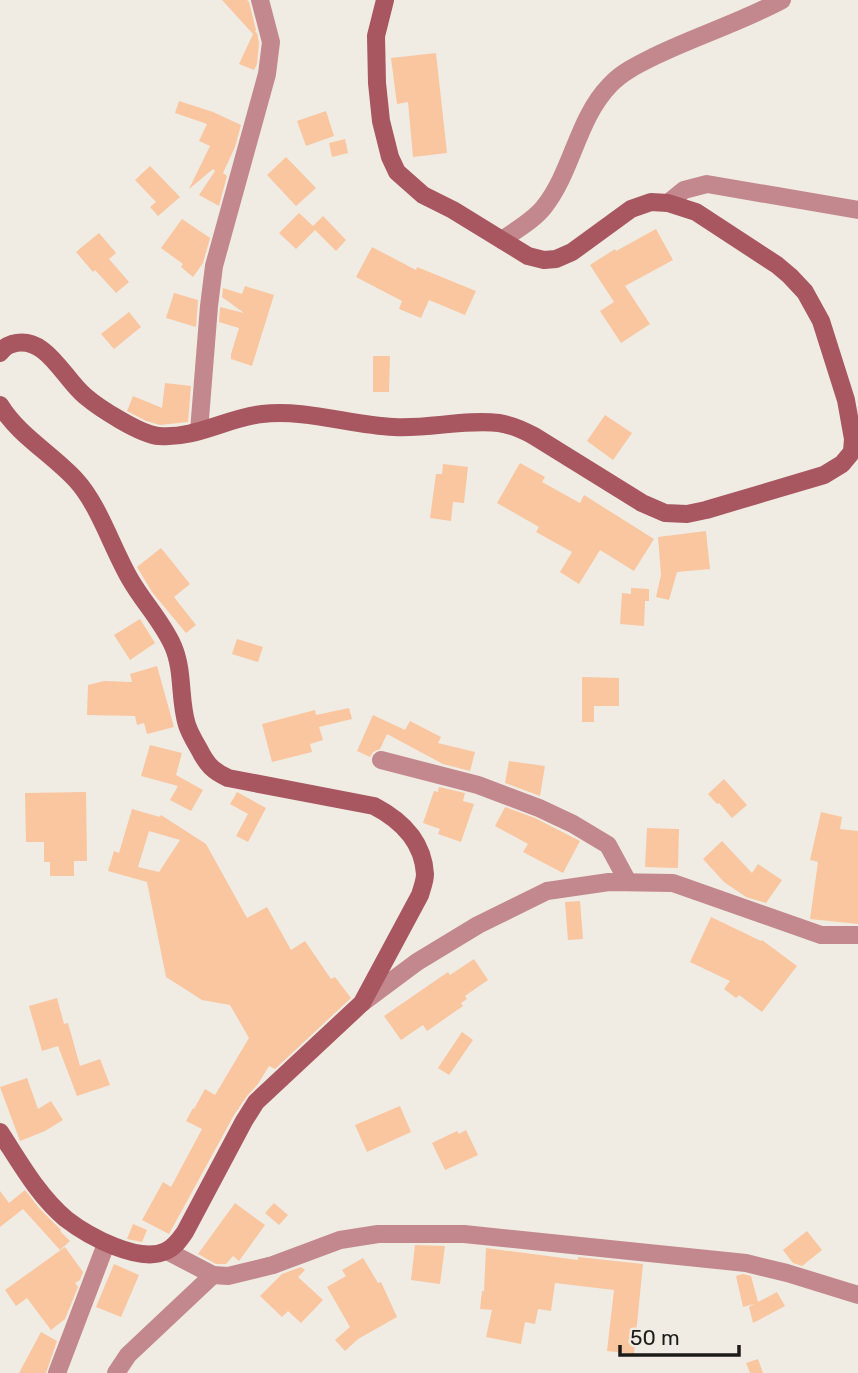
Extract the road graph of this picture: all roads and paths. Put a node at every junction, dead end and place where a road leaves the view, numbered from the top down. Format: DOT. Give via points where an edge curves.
graph roads {
  1 [pos="260,0"];
  2 [pos="385,0"];
  3 [pos="782,0"];
  4 [pos="668,203"];
  5 [pos="858,210"];
  6 [pos="502,240"];
  7 [pos="0,353"];
  8 [pos="0,405"];
  9 [pos="199,431"];
  10 [pos="382,760"];
  11 [pos="628,882"];
  12 [pos="858,934"];
  13 [pos="362,1003"];
  14 [pos="0,1132"];
  15 [pos="106,1244"];
  16 [pos="167,1251"];
  17 [pos="213,1275"];
  18 [pos="858,1295"];
  19 [pos="57,1373"];
  20 [pos="116,1373"];
  1 -- 9 [label="street" via="271,42 267,74 214,266"];
  2 -- 6 [label="main road" via="376,36 376,83 381,121 397,172 423,195"];
  3 -- 6 [label="street" via="658,55 610,84 590,110 542,210"];
  4 -- 5 [label="street" via="684,190 707,184"];
  4 -- 6 [label="main road" via="651,202 631,209 556,259 528,256"];
  4 -- 9 [label="main road" via="696,212 777,265 805,292 821,321 846,400 853,439 852,452 842,464 824,475 706,510 665,513 534,436 500,423 391,427 284,412 240,418"];
  7 -- 9 [label="main road" via="20,342 35,344 82,394 139,429 156,436"];
  8 -- 13 [label="main road" via="90,498 118,558 174,648 187,723 210,767 229,778 374,806 411,833 425,876 420,895"];
  10 -- 11 [label="street" via="478,785 573,824 608,845"];
  11 -- 12 [label="street" via="673,883 821,934"];
  11 -- 13 [label="street" via="547,891 478,925"];
  13 -- 16 [label="main road" via="256,1102 185,1232"];
  14 -- 15 [label="main road" via="58,1210"];
  15 -- 16 [label="main road" via="145,1254"];
  15 -- 19 [label="street"];
  16 -- 17 [label="street"];
  17 -- 18 [label="street" via="273,1265 340,1240 378,1234 464,1234 746,1262"];
  17 -- 20 [label="street" via="128,1355"];
}
